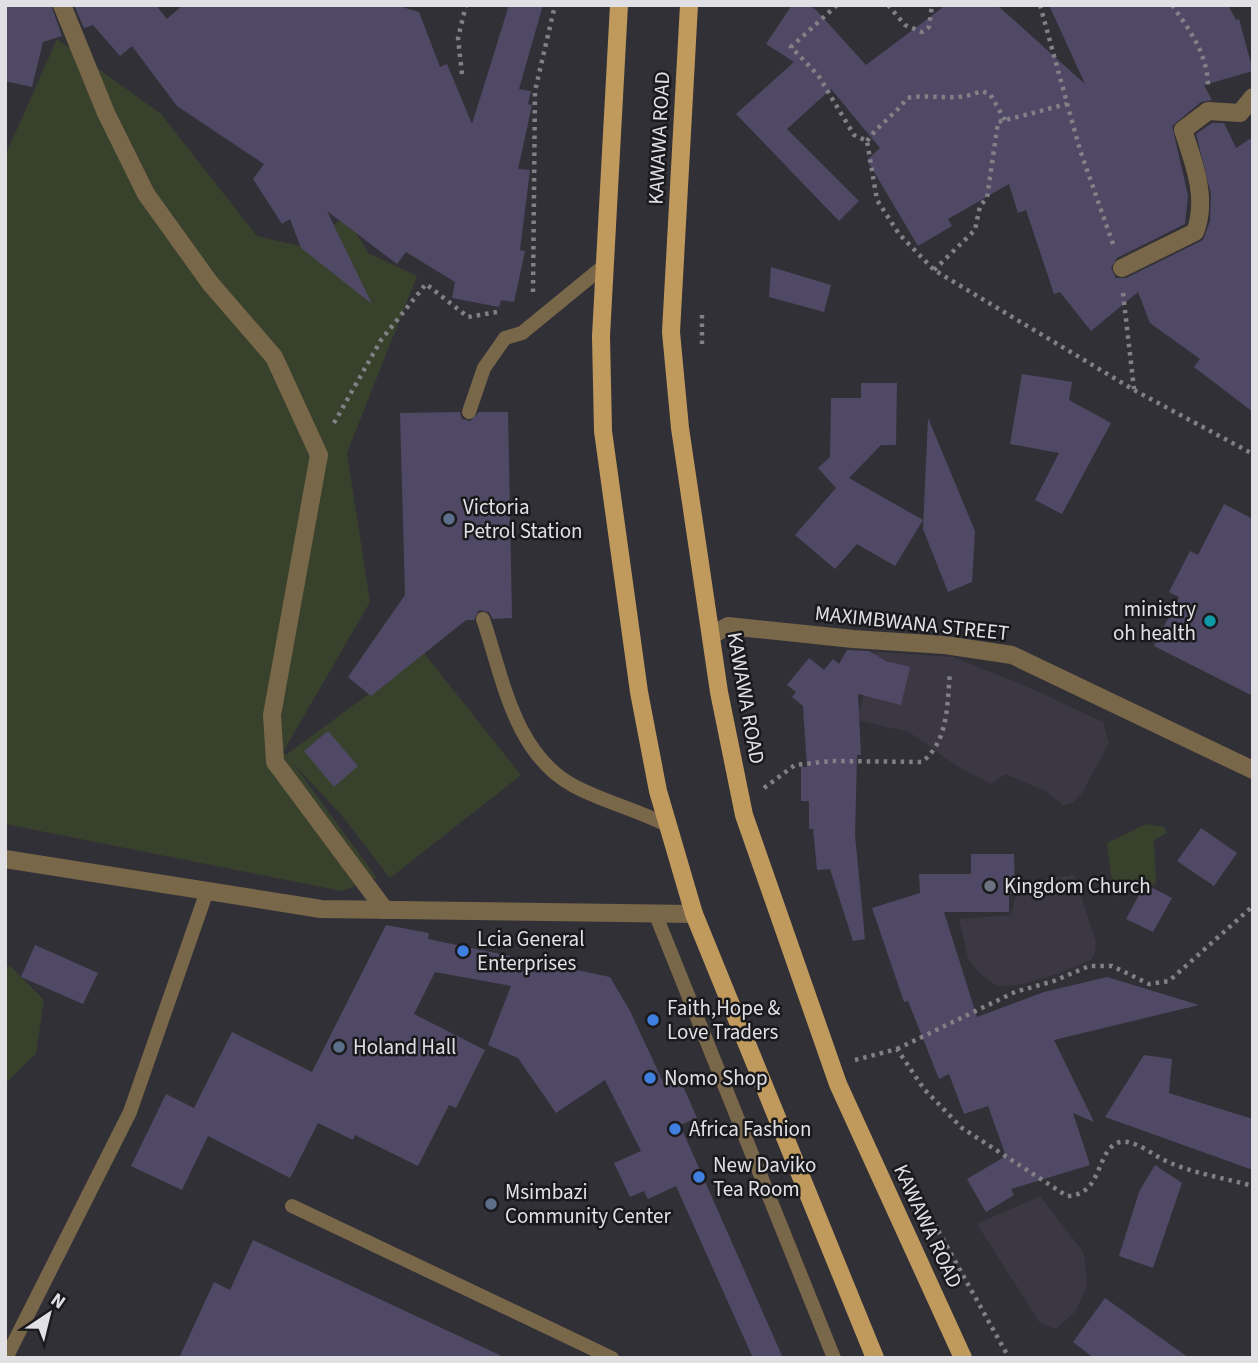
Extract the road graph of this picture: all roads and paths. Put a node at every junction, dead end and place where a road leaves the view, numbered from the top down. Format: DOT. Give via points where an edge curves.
graph roads {
  1 [pos="62,5"];
  2 [pos="466,5"];
  3 [pos="555,5"];
  4 [pos="619,5"];
  5 [pos="689,5"];
  6 [pos="837,5"];
  7 [pos="888,5"];
  8 [pos="932,5"];
  9 [pos="1040,5"];
  10 [pos="1172,5"];
  11 [pos="462,74"];
  12 [pos="1253,97"];
  13 [pos="1067,104"];
  14 [pos="1208,111"];
  15 [pos="998,122"];
  16 [pos="867,141"];
  17 [pos="605,265"];
  18 [pos="1122,268"];
  19 [pos="934,270"];
  20 [pos="533,306"];
  21 [pos="507,311"];
  22 [pos="702,311"];
  23 [pos="701,352"];
  24 [pos="1134,390"];
  25 [pos="469,412"];
  26 [pos="1253,454"];
  27 [pos="318,455"];
  28 [pos="483,619"];
  29 [pos="712,635"];
  30 [pos="946,645"];
  31 [pos="1253,770"];
  32 [pos="744,815"];
  33 [pos="668,826"];
  34 [pos="5,859"];
  35 [pos="207,891"];
  36 [pos="1253,906"];
  37 [pos="384,910"];
  38 [pos="655,913"];
  39 [pos="694,914"];
  40 [pos="897,1049"];
  41 [pos="858,1073"];
  42 [pos="1253,1186"];
  43 [pos="292,1206"];
  44 [pos="927,1209"];
  45 [pos="6,1358"];
  46 [pos="612,1358"];
  47 [pos="835,1358"];
  48 [pos="875,1358"];
  49 [pos="963,1358"];
  50 [pos="1009,1358"];
  1 -- 27 [label="street" via="106,113 146,194 209,283 274,358"];
  2 -- 11 [label="path" via="458,38"];
  3 -- 20 [label="path" via="535,91"];
  4 -- 17 [label="main road"];
  5 -- 29 [label="main road, KAWAWA ROAD" via="671,332 680,428"];
  6 -- 16 [label="path" via="791,47 818,75 854,135"];
  7 -- 8 [label="path" via="905,25 922,32 929,27"];
  9 -- 13 [label="path"];
  10 -- 14 [label="path" via="1208,68"];
  12 -- 14 [label="street" via="1240,113"];
  13 -- 15 [label="path"];
  13 -- 18 [label="path"];
  14 -- 18 [label="street" via="1183,130 1196,169 1202,214 1195,232"];
  15 -- 16 [label="path" via="1005,120 990,94 981,91 964,100 920,96 907,98"];
  15 -- 19 [label="path" via="987,198 980,206 975,230"];
  16 -- 19 [label="path" via="877,200 899,234"];
  17 -- 25 [label="lane" via="522,333 505,338 484,368"];
  17 -- 33 [label="main road" via="603,431 639,692"];
  18 -- 24 [label="path"];
  19 -- 24 [label="path"];
  21 -- 27 [label="path" via="468,317 426,284 381,340 343,402"];
  22 -- 23 [label="path"];
  24 -- 26 [label="path"];
  27 -- 37 [label="street" via="272,715 275,762"];
  28 -- 33 [label="lane" via="517,723 531,748 573,786"];
  29 -- 30 [label="street, MAXIMBWANA STREET" via="728,626"];
  29 -- 32 [label="main road, KAWAWA ROAD"];
  30 -- 31 [label="street, MAXIMBWANA STREET" via="1012,655"];
  30 -- 32 [label="path" via="952,657 945,725 929,757 913,764 795,765 757,794"];
  32 -- 49 [label="main road, KAWAWA ROAD" via="838,1084"];
  33 -- 39 [label="main road"];
  34 -- 35 [label="street"];
  35 -- 37 [label="street" via="321,909"];
  35 -- 45 [label="lane" via="130,1112"];
  36 -- 40 [label="path" via="1169,981 1149,985 1112,966 1089,966 1015,992"];
  37 -- 38 [label="street"];
  38 -- 39 [label="street"];
  38 -- 47 [label="lane"];
  39 -- 48 [label="main road"];
  40 -- 41 [label="path" via="852,1061"];
  40 -- 42 [label="path" via="924,1089 962,1128 1067,1196 1079,1196 1091,1186 1110,1149 1120,1142 1167,1162"];
  43 -- 46 [label="lane"];
  44 -- 50 [label="path"];
}
